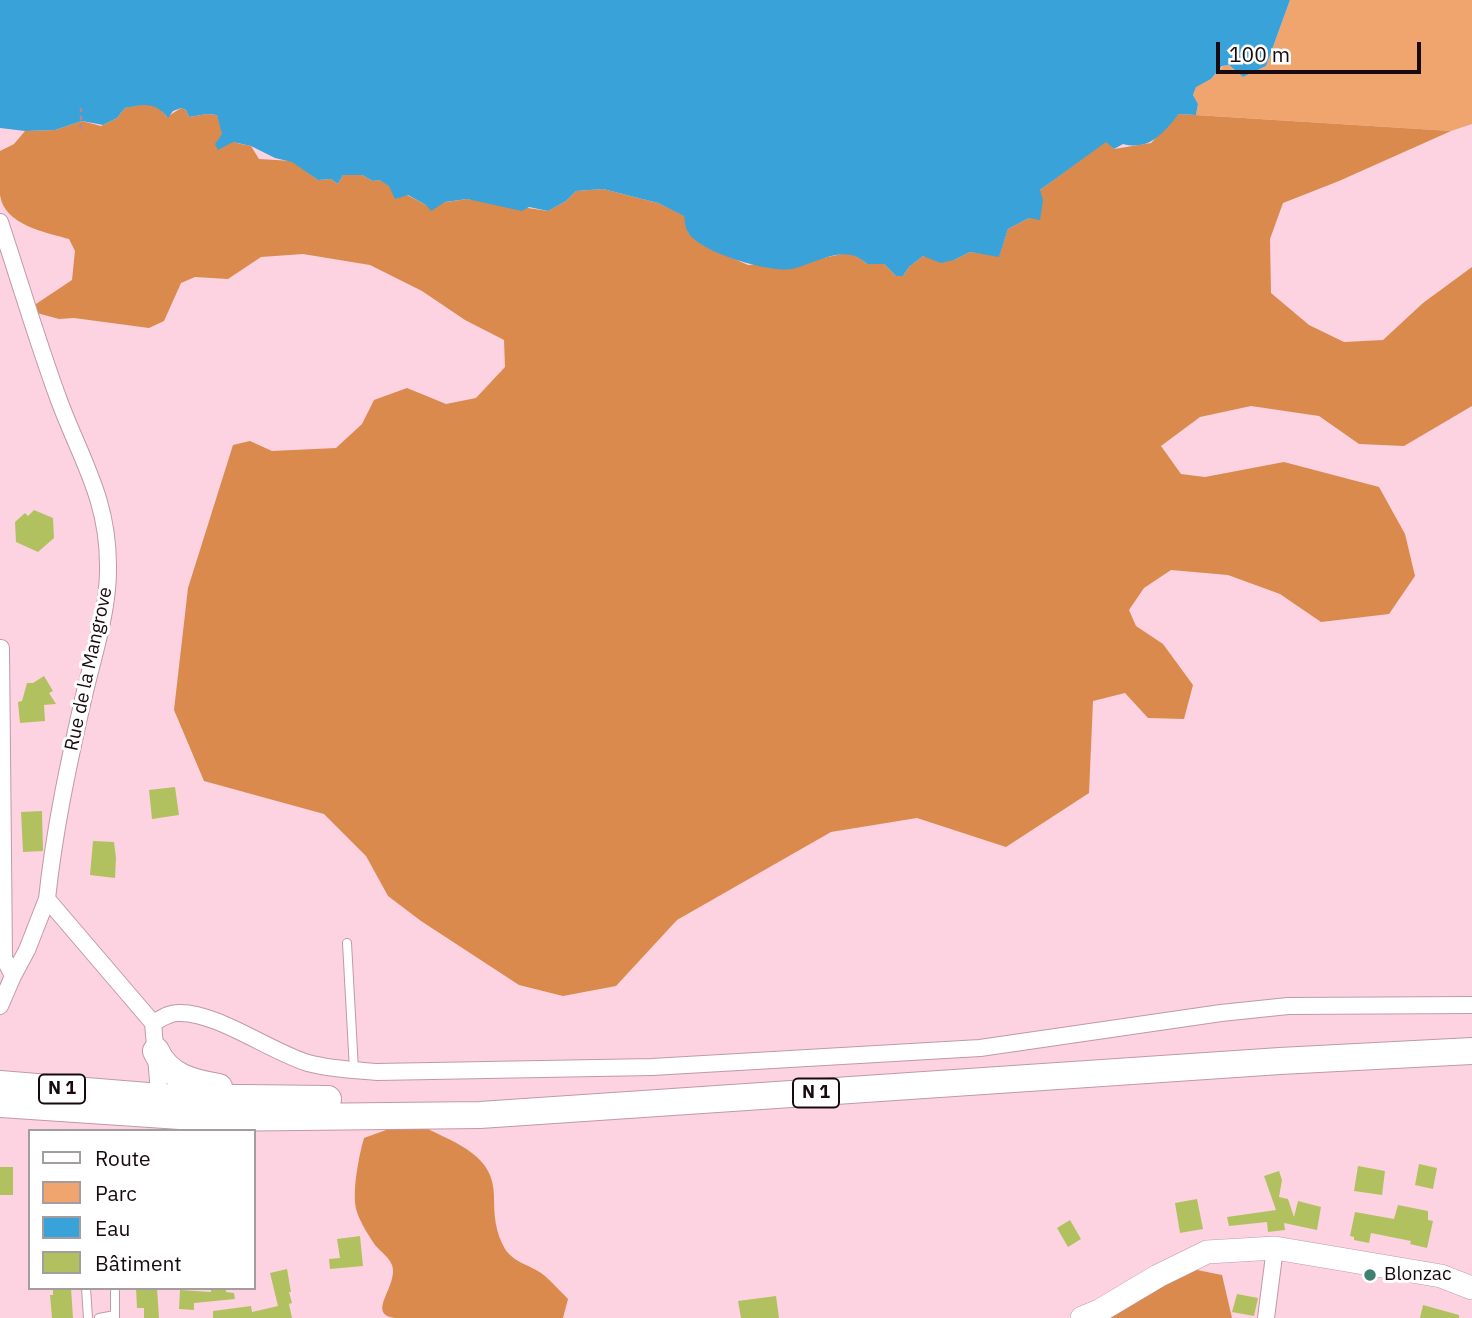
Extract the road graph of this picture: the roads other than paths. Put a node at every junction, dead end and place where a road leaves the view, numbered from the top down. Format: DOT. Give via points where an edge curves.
graph roads {
  1 [pos="0,222"];
  2 [pos="1,648"];
  3 [pos="47,899"];
  4 [pos="347,943"];
  5 [pos="13,976"];
  6 [pos="1472,1005"];
  7 [pos="0,1006"];
  8 [pos="153,1023"];
  9 [pos="1472,1039"];
  10 [pos="156,1051"];
  11 [pos="1472,1051"];
  12 [pos="354,1070"];
  13 [pos="0,1084"];
  14 [pos="125,1095"];
  15 [pos="159,1098"];
  16 [pos="325,1099"];
  17 [pos="0,1104"];
  18 [pos="1275,1248"];
  19 [pos="1472,1288"];
  20 [pos="86,1290"];
  21 [pos="115,1292"];
  22 [pos="115,1317"];
  23 [pos="88,1318"];
  24 [pos="99,1318"];
  25 [pos="1082,1318"];
  26 [pos="1266,1318"];
  1 -- 3 [label="street, Rue de la Mangrove" via="61,405 95,484 108,565 102,621 75,735"];
  2 -- 5 [label="street" via="4,958"];
  3 -- 5 [label="street, Rue de la Mangrove"];
  3 -- 8 [label="street"];
  4 -- 12 [label="lane"];
  5 -- 7 [label="street, Rue de la Mangrove"];
  6 -- 12 [label="street" via="1288,1006 981,1048 652,1067"];
  8 -- 10 [label="street"];
  8 -- 12 [label="street" via="185,1013 305,1062"];
  9 -- 16 [label="main road, N 1" via="750,1087"];
  10 -- 14 [label="main road" via="145,1084"];
  10 -- 15 [label="street"];
  10 -- 16 [label="main road" via="167,1069 188,1080"];
  11 -- 15 [label="main road, N 1" via="480,1115 210,1118"];
  13 -- 14 [label="main road, N 1"];
  14 -- 15 [label="main road, N 1"];
  15 -- 16 [label="main road, N 1"];
  15 -- 17 [label="main road, N 1"];
  18 -- 19 [label="main road" via="1441,1276"];
  18 -- 25 [label="main road" via="1207,1252"];
  18 -- 26 [label="street"];
  20 -- 23 [label="lane"];
  21 -- 22 [label="lane"];
  22 -- 24 [label="lane"];
}
